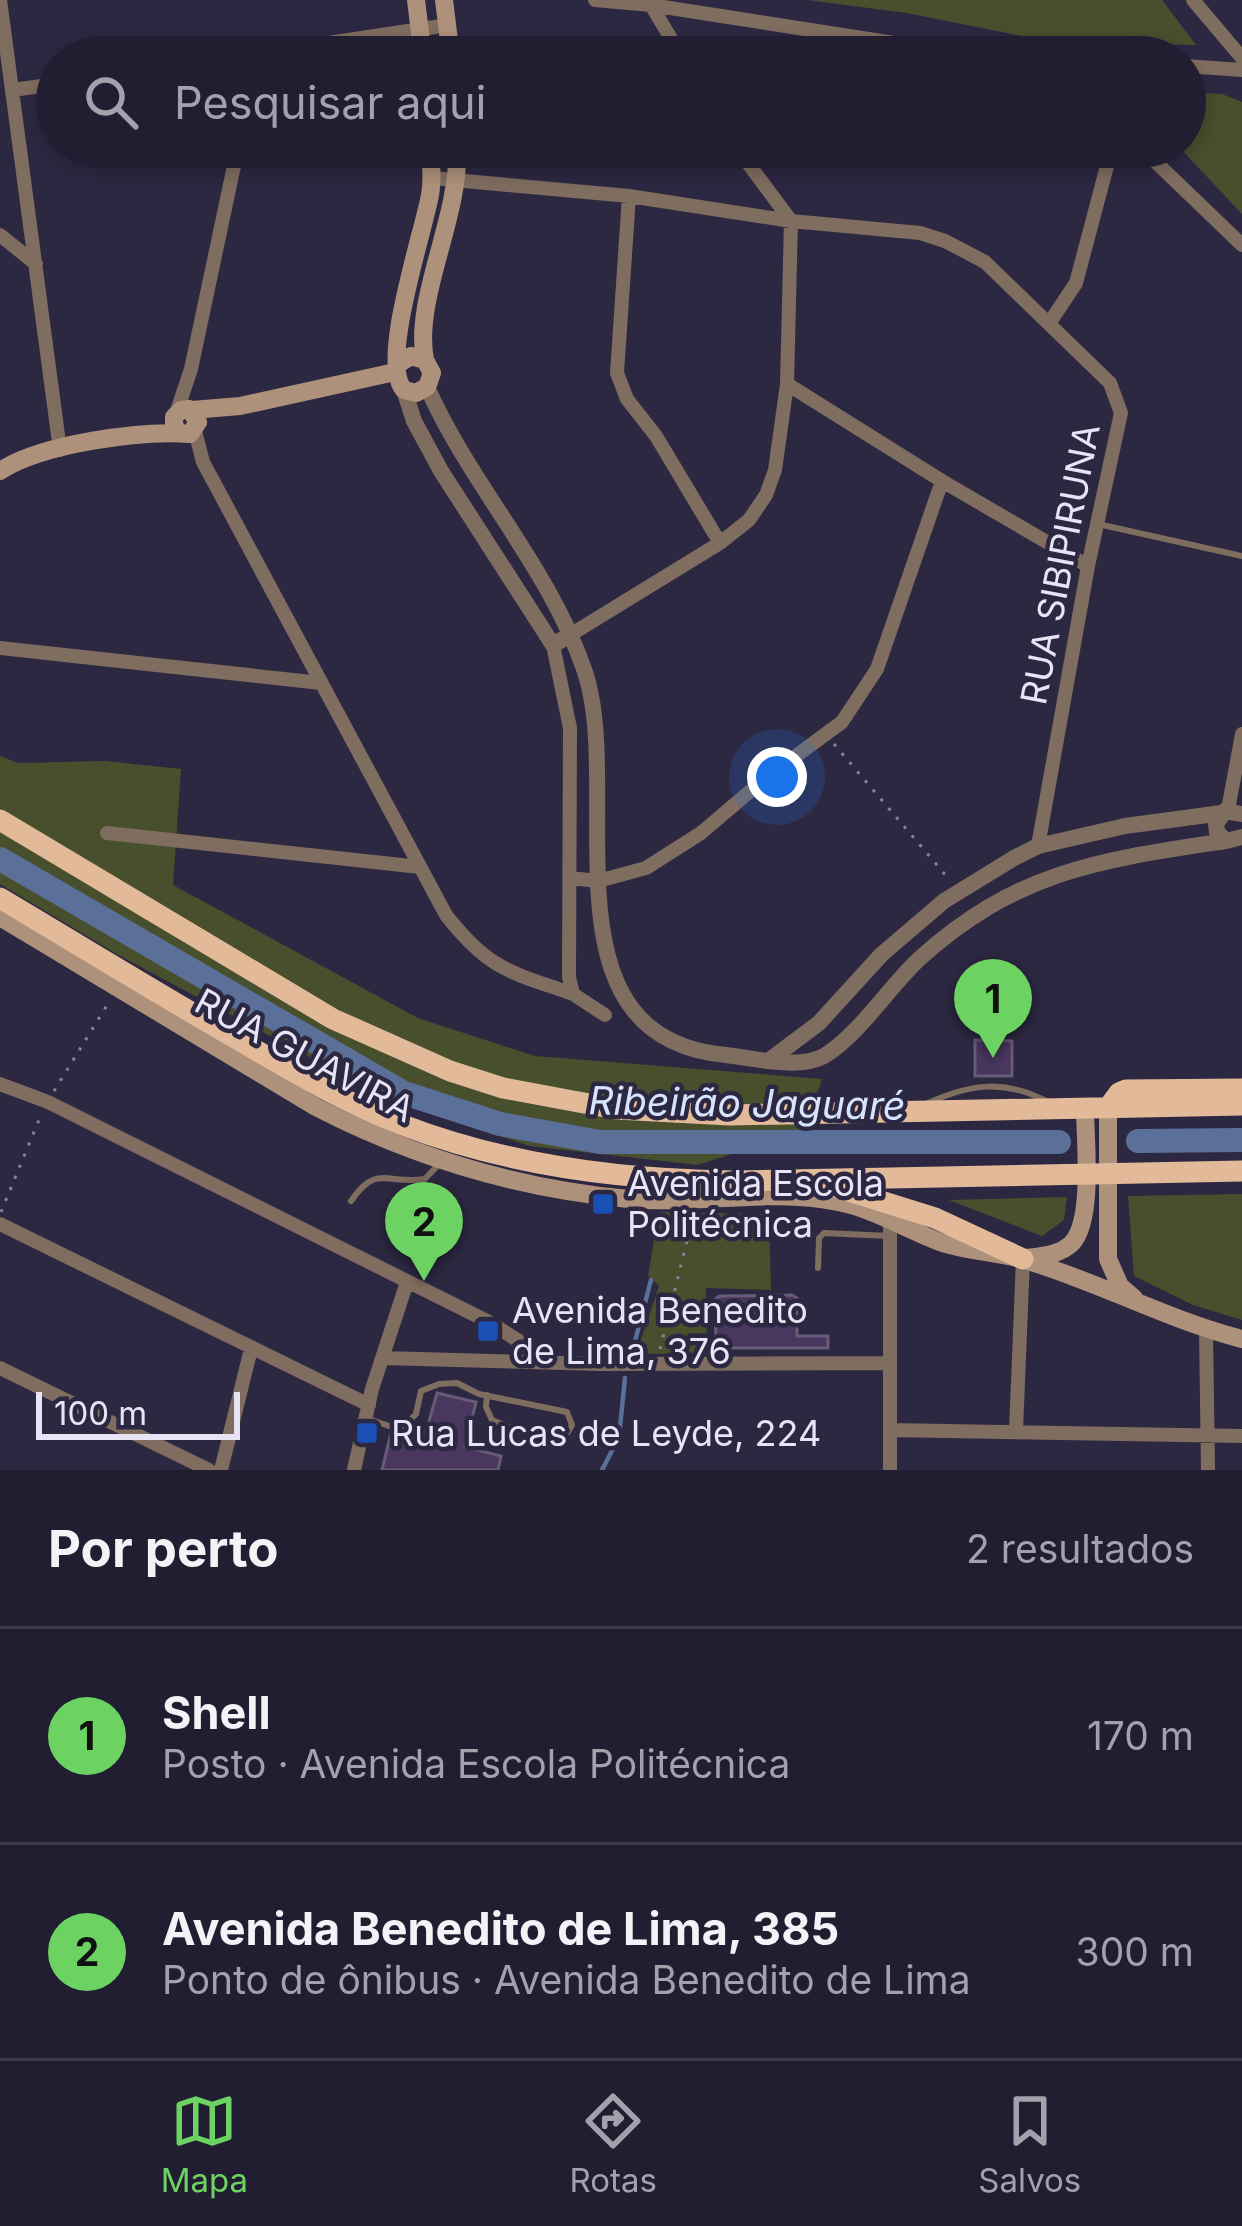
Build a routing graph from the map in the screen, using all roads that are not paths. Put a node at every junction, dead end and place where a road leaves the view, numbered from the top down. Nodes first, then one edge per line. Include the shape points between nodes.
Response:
1 (0, 0) edge
2 (416, 0) edge
3 (444, 0) edge
4 (595, 0) edge
5 (1193, 0) edge
6 (651, 5) junction
7 (448, 25) junction
8 (419, 27) junction
9 (367, 36) edge
10 (420, 36) edge
11 (449, 36) edge
12 (669, 36) edge
13 (850, 36) edge
14 (1242, 58) edge
15 (1206, 67) edge
16 (1242, 70) edge
17 (36, 87) edge
18 (12, 90) junction
19 (234, 168) edge
20 (431, 168) edge
21 (458, 168) edge
22 (752, 168) edge
23 (1106, 168) edge
24 (1162, 168) edge
25 (432, 178) junction
26 (459, 180) junction
27 (629, 196) junction
28 (791, 221) junction
29 (0, 235) edge
30 (1242, 244) edge
31 (36, 264) junction
32 (1050, 322) junction
33 (425, 360) junction
34 (399, 375) junction
35 (787, 384) junction
36 (427, 386) junction
37 (186, 420) junction
38 (0, 445) edge
39 (60, 450) junction
40 (18, 458) junction
41 (0, 471) edge
42 (942, 481) junction
43 (1098, 524) junction
44 (720, 543) junction
45 (1242, 556) edge
46 (1088, 566) junction
47 (509, 574) junction
48 (539, 575) junction
49 (570, 635) junction
50 (553, 645) junction
51 (0, 648) edge
52 (321, 683) junction
53 (1242, 734) edge
54 (1231, 812) edge
55 (0, 820) edge
56 (107, 833) dead end
57 (1234, 839) edge
58 (1038, 846) junction
59 (420, 867) junction
60 (570, 878) junction
61 (598, 881) junction
62 (0, 898) edge
63 (0, 917) edge
64 (573, 994) junction
65 (604, 1016) dead end
66 (771, 1059) junction
67 (0, 1084) edge
68 (1242, 1089) edge
69 (1242, 1106) edge
70 (1096, 1108) junction
71 (442, 1160) junction
72 (1242, 1171) edge
73 (1096, 1174) junction
74 (807, 1180) junction
75 (351, 1201) dead end
76 (0, 1224) edge
77 (890, 1228) junction
78 (1023, 1259) junction
79 (818, 1268) dead end
80 (406, 1282) junction
81 (1142, 1305) junction
82 (1206, 1330) junction
83 (1242, 1339) edge
84 (251, 1349) junction
85 (382, 1358) junction
86 (550, 1360) junction
87 (890, 1363) junction
88 (0, 1368) edge
89 (487, 1395) junction
90 (367, 1412) junction
91 (890, 1430) junction
92 (1016, 1431) junction
93 (526, 1434) dead end
94 (1208, 1436) junction
95 (1242, 1436) edge
96 (562, 1442) dead end
97 (209, 1470) edge
98 (221, 1470) edge
99 (354, 1470) edge
100 (890, 1470) edge
101 (1208, 1470) edge

1 - 18 street
2 - 8 main road
3 - 7 main road
4 - 6 street
5 - 14 street
6 - 12 street
6 - 13 street
7 - 8 street
7 - 11 main road
8 - 9 street
8 - 10 main road
15 - 16 street
17 - 18 street
18 - 31 street
19 - 37 street
20 - 25 main road
21 - 26 main road
22 - 28 street
23 - 32 street via 1076,283
24 - 30 street
25 - 26 street, RUA SIBIPIRUNA
25 - 34 main road via 398,326
26 - 27 street, RUA SIBIPIRUNA
26 - 33 main road via 430,298
27 - 28 street, RUA SIBIPIRUNA
27 - 44 street via 617,373
28 - 32 street, RUA SIBIPIRUNA via 946,241 985,262
28 - 35 street
29 - 31 street
31 - 39 street
32 - 43 street, RUA SIBIPIRUNA via 1119,402
33 - 34 main road via 411,356
33 - 36 main road
34 - 36 main road via 416,392
34 - 37 main road
34 - 47 street via 441,471
35 - 42 street
35 - 44 street via 766,495
36 - 48 street
37 - 39 main road
37 - 52 street
38 - 40 main road
39 - 40 main road
40 - 41 main road
42 - 46 street
42 - 61 street via 877,669 842,722 701,833 646,868
43 - 45 lane
43 - 46 street, RUA SIBIPIRUNA
44 - 49 street
46 - 58 street, RUA SIBIPIRUNA
47 - 48 street
47 - 50 street
48 - 49 street
49 - 50 street
49 - 61 street via 595,710
50 - 60 street via 570,728
51 - 52 street
52 - 59 street
53 - 54 street
54 - 57 street via 1216,828
54 - 58 street
55 - 70 highway via 333,1019 503,1088 675,1113
56 - 59 street
57 - 66 street via 1082,866 1031,884 936,944 828,1054
58 - 66 street via 959,891
59 - 64 street via 472,949 513,976
60 - 61 street
60 - 64 street
61 - 66 street via 607,961 624,999 654,1032 714,1054
62 - 74 highway via 298,1074 399,1124 586,1172
63 - 71 main road, RUA GUAVIRA via 316,1107
64 - 65 street
67 - 80 street
68 - 70 highway via 1126,1090
69 - 70 highway
70 - 73 main road
71 - 75 lane via 424,1180 365,1181
71 - 77 main road, RUA GUAVIRA via 630,1199 841,1202
72 - 73 highway
73 - 74 highway
73 - 78 main road via 1070,1244
73 - 81 main road via 1108,1259 1120,1286
74 - 78 highway via 935,1218
76 - 84 street
77 - 78 main road, RUA GUAVIRA
77 - 79 lane via 824,1233
77 - 87 street
78 - 81 main road, RUA GUAVIRA
78 - 92 street
80 - 85 street
80 - 86 street
81 - 82 main road, RUA GUAVIRA
82 - 83 main road, RUA GUAVIRA
82 - 94 street
84 - 90 street
84 - 98 street
85 - 86 street
85 - 90 street
86 - 87 street
87 - 91 street
88 - 97 street
89 - 90 lane via 458,1383 427,1386 404,1426
89 - 93 lane via 492,1420
89 - 96 lane via 567,1412 572,1425
90 - 99 street
91 - 92 street
91 - 100 street
92 - 94 street
94 - 95 street
94 - 101 street

